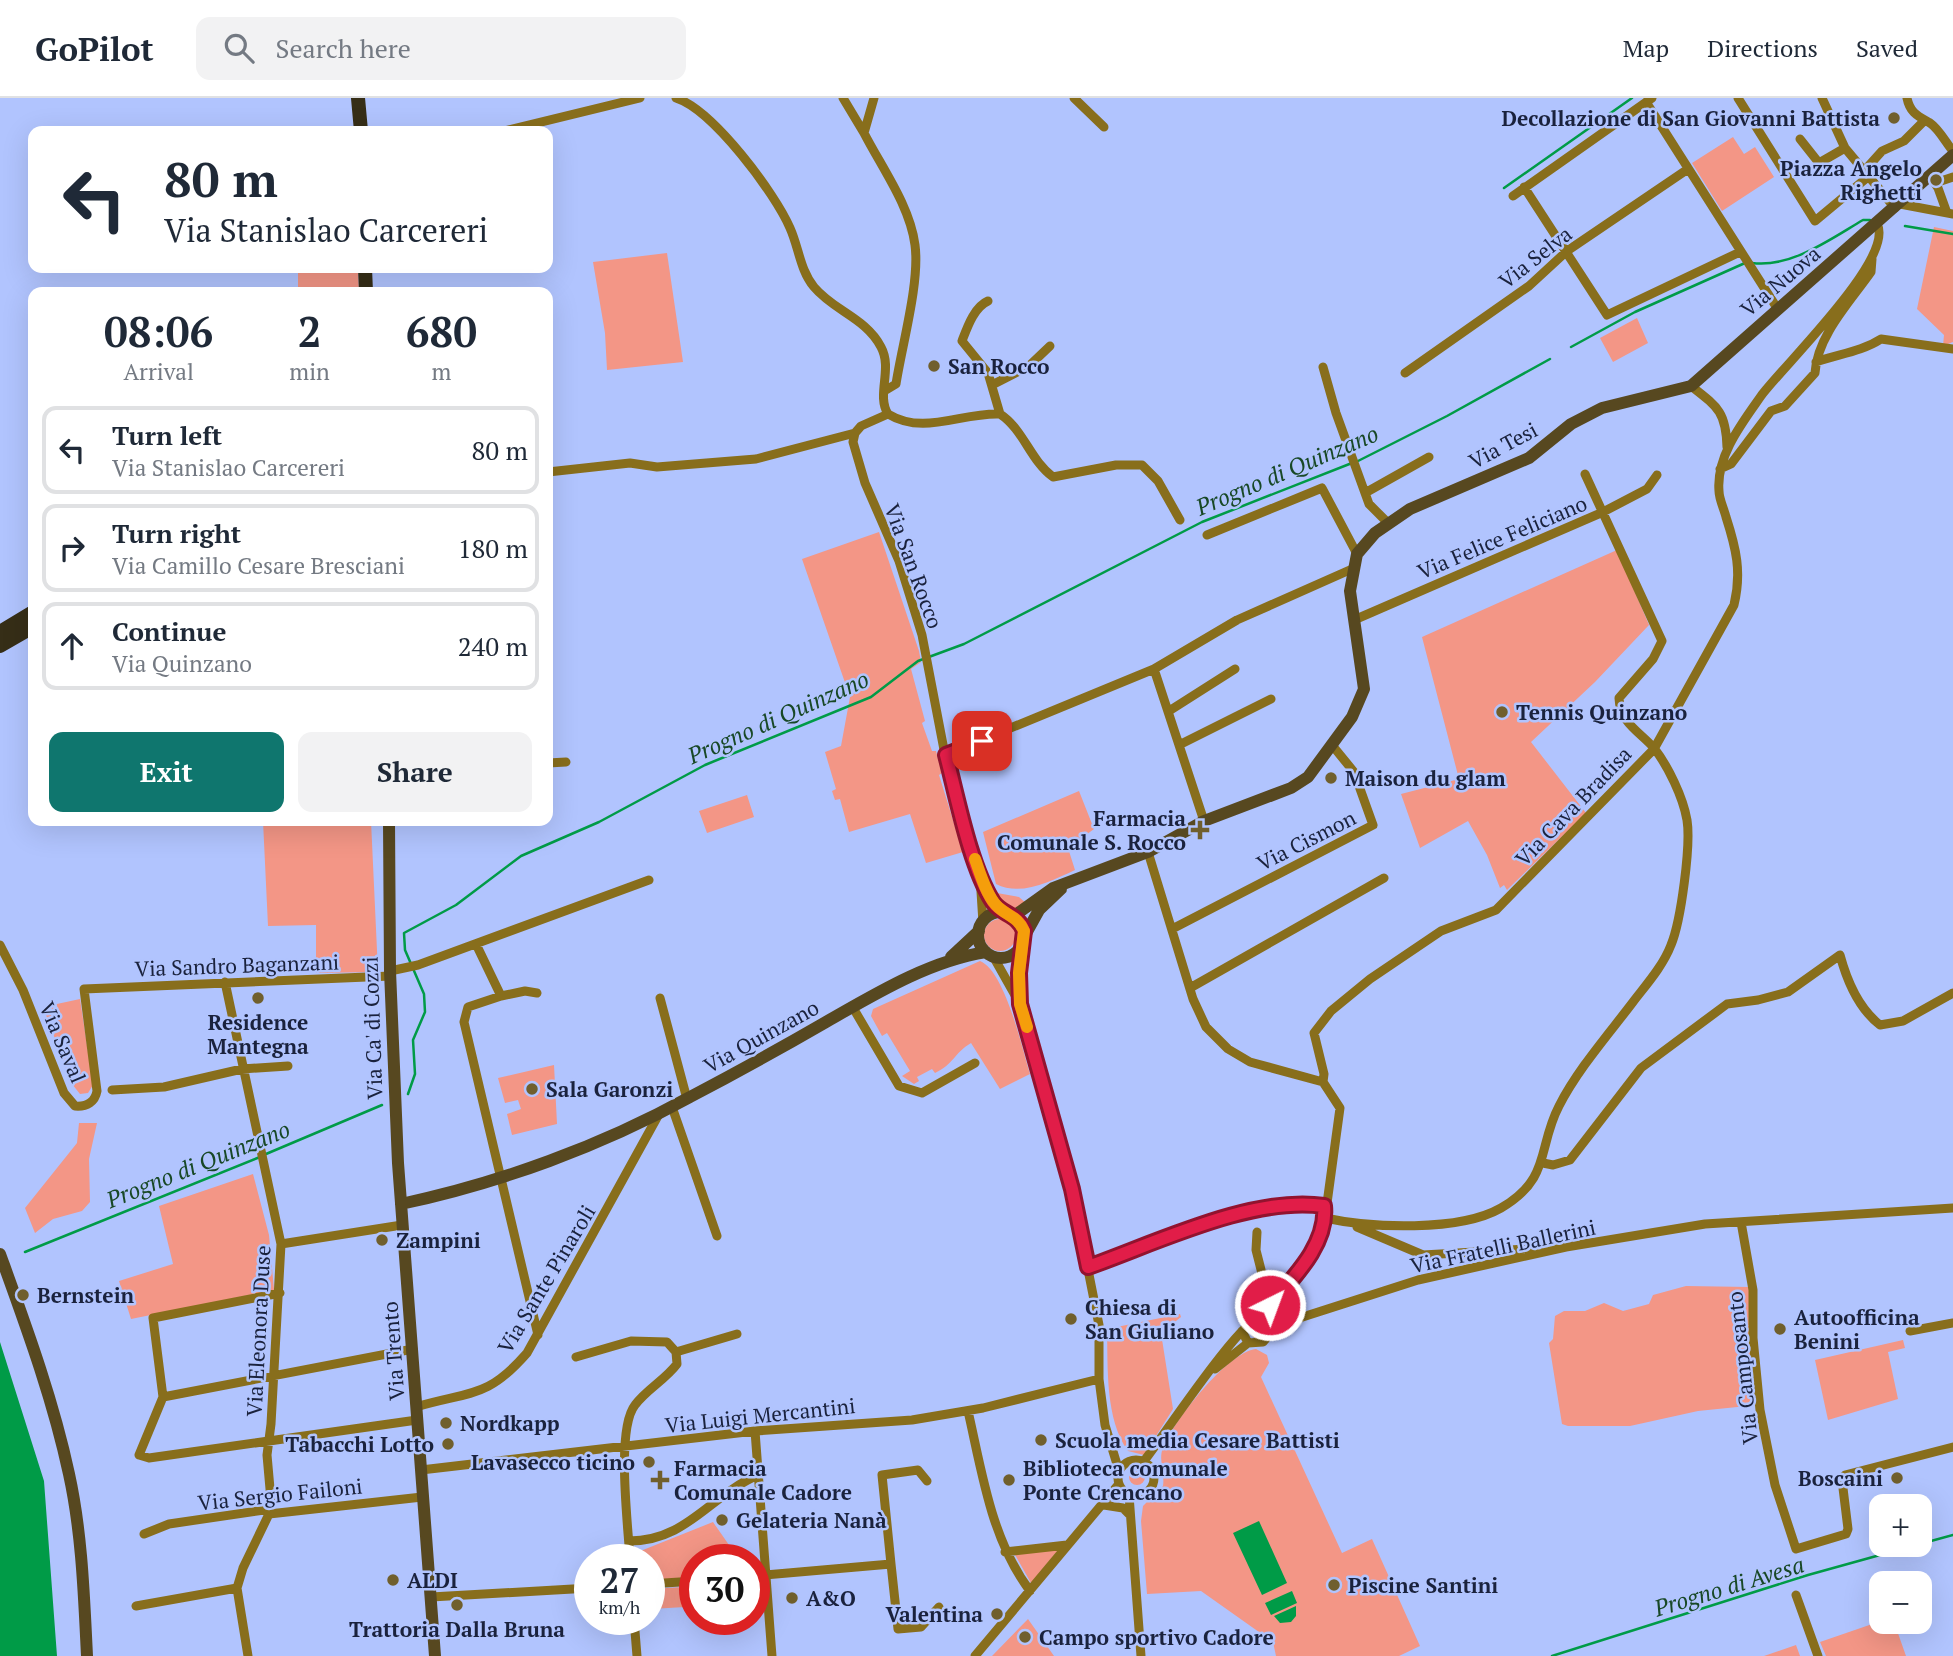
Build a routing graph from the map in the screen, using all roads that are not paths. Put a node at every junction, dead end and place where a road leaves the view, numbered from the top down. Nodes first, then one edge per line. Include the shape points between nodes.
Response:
1 (358, 98) edge
2 (640, 98) edge
3 (676, 98) edge
4 (843, 98) edge
5 (874, 98) edge
6 (1074, 98) edge
7 (1738, 98) edge
8 (1822, 98) edge
9 (1908, 98) edge
10 (1649, 100) edge
11 (1924, 121) junction
12 (360, 126) edge
13 (525, 126) edge
14 (1104, 127) dead end
15 (864, 133) junction
16 (1800, 139) dead end
17 (1845, 148) junction
18 (1953, 153) edge
19 (1688, 169) junction
20 (1866, 174) junction
21 (1953, 177) edge
22 (1932, 179) junction
23 (1524, 187) junction
24 (1513, 196) dead end
25 (1897, 206) junction
26 (1950, 213) edge
27 (1877, 224) junction
28 (1567, 251) junction
29 (1742, 255) junction
30 (1872, 258) junction
31 (988, 301) dead end
32 (1777, 308) junction
33 (1050, 346) dead end
34 (1953, 349) edge
35 (1816, 362) junction
36 (1323, 367) dead end
37 (1405, 373) dead end
38 (992, 385) junction
39 (1691, 386) junction
40 (886, 390) junction
41 (888, 414) junction
42 (1000, 414) junction
43 (855, 433) junction
44 (1727, 449) junction
45 (1429, 457) dead end
46 (1720, 469) junction
47 (553, 471) edge
48 (1585, 474) dead end
49 (1657, 475) dead end
50 (1365, 493) junction
51 (1603, 512) junction
52 (1180, 520) dead end
53 (1389, 524) junction
54 (1207, 535) dead end
55 (1357, 554) junction
56 (1352, 569) junction
57 (28, 615) edge
58 (1354, 621) junction
59 (28, 630) edge
60 (0, 632) edge
61 (0, 646) edge
62 (1154, 669) junction
63 (1236, 669) dead end
64 (1271, 699) dead end
65 (1169, 711) junction
66 (1181, 744) junction
67 (1332, 745) junction
68 (1654, 749) junction
69 (946, 755) junction
70 (553, 762) edge
71 (566, 762) dead end
72 (1204, 821) junction
73 (384, 826) edge
74 (389, 826) edge
75 (387, 851) junction
76 (1148, 852) junction
77 (980, 876) junction
78 (1384, 878) dead end
79 (649, 880) dead end
80 (1072, 880) junction
81 (1009, 914) junction
82 (981, 927) junction
83 (1174, 928) junction
84 (1022, 943) junction
85 (476, 944) junction
86 (0, 945) edge
87 (989, 954) junction
88 (943, 964) junction
89 (394, 972) junction
90 (225, 982) junction
91 (1190, 988) junction
92 (84, 989) joint
93 (537, 993) dead end
94 (1953, 993) edge
95 (502, 996) junction
96 (660, 998) dead end
97 (1020, 1004) junction
98 (852, 1006) junction
99 (975, 1063) dead end
100 (288, 1066) dead end
101 (242, 1069) junction
102 (1323, 1082) junction
103 (112, 1090) dead end
104 (687, 1099) junction
105 (672, 1107) junction
106 (659, 1114) junction
107 (1543, 1163) junction
108 (500, 1176) junction
109 (401, 1203) junction
110 (1324, 1206) junction
111 (1953, 1208) edge
112 (1325, 1218) junction
113 (1741, 1222) junction
114 (1345, 1223) junction
115 (402, 1224) junction
116 (1257, 1232) dead end
117 (717, 1236) dead end
118 (281, 1244) junction
119 (1566, 1247) junction
120 (0, 1254) edge
121 (1088, 1267) junction
122 (281, 1293) junction
123 (1270, 1305) junction
124 (1263, 1315) junction
125 (1276, 1323) junction
126 (1953, 1323) edge
127 (1242, 1331) junction
128 (1910, 1331) dead end
129 (737, 1334) dead end
130 (538, 1335) junction
131 (1248, 1343) junction
132 (413, 1349) junction
133 (676, 1352) junction
134 (576, 1357) dead end
135 (275, 1374) junction
136 (1206, 1378) junction
137 (1099, 1379) junction
138 (163, 1397) junction
139 (968, 1411) junction
140 (417, 1414) junction
141 (755, 1431) junction
142 (270, 1441) junction
143 (626, 1447) junction
144 (1953, 1447) edge
145 (1112, 1449) junction
146 (1128, 1461) junction
147 (1147, 1464) junction
148 (421, 1469) junction
149 (1119, 1471) junction
150 (758, 1475) junction
151 (927, 1481) dead end
152 (1127, 1492) junction
153 (422, 1497) junction
154 (1104, 1505) junction
155 (269, 1514) junction
156 (1130, 1515) junction
157 (1132, 1526) junction
158 (144, 1534) dead end
159 (629, 1541) junction
160 (629, 1544) edge
161 (763, 1544) edge
162 (1067, 1545) junction
163 (1005, 1552) junction
164 (891, 1564) junction
165 (770, 1575) edge
166 (237, 1588) junction
167 (574, 1589) edge
168 (1030, 1591) junction
169 (1796, 1595) dead end
170 (431, 1597) junction
171 (135, 1606) dead end
172 (939, 1606) dead end
173 (770, 1633) edge
174 (635, 1635) edge
175 (87, 1656) edge
176 (248, 1656) edge
177 (435, 1656) edge
178 (637, 1656) edge
179 (772, 1656) edge
180 (975, 1656) edge
181 (1140, 1656) edge
182 (1818, 1656) edge

1 - 12 main road
2 - 13 street
3 - 40 street via 700,109 771,192 814,286 874,336 886,358
4 - 15 street
5 - 15 street
6 - 14 street
7 - 20 street via 1815,220
8 - 17 street
9 - 11 street via 1909,107
10 - 19 street
10 - 23 street
11 - 18 street
11 - 20 street via 1904,141 1882,151
15 - 40 street via 908,217 915,246 896,383
16 - 17 street via 1819,163
17 - 20 street
18 - 22 street
19 - 28 street, Via Selva
19 - 29 street
20 - 25 street
21 - 22 street
22 - 25 street
22 - 26 street
23 - 24 street
23 - 28 street
25 - 26 street
25 - 27 street, Via Nuova
27 - 30 street via 1880,236
27 - 32 street, Via Nuova
28 - 29 street via 1607,315
28 - 37 street, Via Selva via 1529,286
29 - 32 street
30 - 35 street via 1871,272 1826,337
30 - 44 street via 1839,308 1763,394
31 - 38 street via 968,325 962,341
32 - 39 street, Via Nuova
33 - 38 street via 1029,366
34 - 35 street via 1881,339 1864,350 1841,352
35 - 46 street via 1815,373 1785,406 1771,411 1731,464
36 - 50 street
38 - 42 street
39 - 44 street via 1721,413
39 - 53 street, Via Tesi via 1602,408 1571,424 1529,458 1410,509
40 - 41 street via 883,401
41 - 42 street via 908,423 929,424
41 - 43 street
42 - 52 street via 1053,477 1142,465
43 - 47 street via 756,459 656,467 630,463
43 - 69 street, Via San Rocco via 856,456 899,561 925,648
44 - 46 street
45 - 50 street
46 - 68 street, Via Cava Bradisa via 1718,492 1739,566 1734,605
48 - 51 street
49 - 51 street, Via Felice Feliciano via 1647,489
50 - 53 street via 1369,504
51 - 58 street, Via Felice Feliciano
51 - 68 street via 1661,641 1653,659 1619,698 1623,719
53 - 55 street, Via Tesi
54 - 55 street via 1322,488
55 - 56 street, Via Tesi
56 - 58 street, Via Tesi
56 - 62 street via 1237,620
57 - 60 main road
58 - 67 street, Via Tesi via 1364,689
59 - 61 main road
62 - 65 street
62 - 69 street
63 - 65 street
64 - 66 street
65 - 66 street
66 - 72 street via 1179,751
67 - 72 street, Via Tesi via 1300,783
67 - 83 street, Via Cismon via 1354,772 1373,825
68 - 102 street, Via Cava Bradisa via 1496,910 1441,931 1331,1011 1314,1033
68 - 107 street via 1675,785 1687,819 1682,890 1671,946 1558,1107
69 - 77 street, Via San Rocco
70 - 71 street
72 - 76 street, Via Quinzano
73 - 75 street, Via Ca' di Cozzi
74 - 75 street, Via Ca' di Cozzi
75 - 89 street, Via Ca' di Cozzi
76 - 80 street, Via Quinzano
76 - 83 street
77 - 81 street, Via San Rocco via 993,901
77 - 82 street, Via San Rocco
78 - 91 street
79 - 85 street, Via Sandro Baganzani
80 - 81 street, Via Quinzano
80 - 84 street via 1039,911
81 - 82 street, Via Quinzano via 989,916
81 - 84 street via 1022,926
82 - 87 street via 979,939
82 - 88 street, Via Quinzano
83 - 91 street
84 - 87 street, Via Quinzano via 1009,957
84 - 97 street
85 - 89 street, Via Sandro Baganzani
85 - 95 street
86 - 92 street, Via Saval via 64,1093 75,1106 83,1107 97,1091
87 - 88 street, Via Quinzano
87 - 97 street
88 - 98 street, Via Quinzano
89 - 90 street, Via Sandro Baganzani
89 - 109 street, Via Ca' di Cozzi
90 - 92 street, Via Sandro Baganzani
90 - 101 street, Via Eleonora Duse
91 - 102 street via 1206,1027 1228,1049 1250,1062
93 - 95 street
94 - 107 street via 1903,1021 1880,1025 1861,1005 1840,955 1788,992 1727,1004 1641,1068 1570,1160
95 - 108 street via 468,1007 464,1022
96 - 104 street, Via Quinzano
97 - 121 street via 1072,1189
98 - 99 street, Via Quinzano via 899,1086 922,1093
98 - 104 street, Via Quinzano
100 - 101 street
101 - 103 street, Via Saval via 164,1087
101 - 118 street, Via Eleonora Duse
102 - 110 street via 1340,1108
104 - 105 street, Via Quinzano
105 - 106 street, Via Quinzano
105 - 117 street
106 - 108 street, Via Quinzano via 572,1152
106 - 130 street, Via Sante Pinaroli
107 - 114 street via 1527,1188 1501,1208 1470,1221
108 - 109 street, Via Quinzano
108 - 130 street
109 - 115 street, Via Trento
110 - 112 street
110 - 121 street via 1288,1203 1242,1212
111 - 113 street, Via Fratelli Ballerini
112 - 114 street
112 - 123 street via 1303,1265
113 - 119 street, Via Fratelli Ballerini
113 - 144 street, Via Camposanto via 1754,1290 1760,1410 1775,1485 1796,1549 1846,1534 1845,1475
114 - 119 street via 1423,1255
115 - 118 street
115 - 132 street, Via Trento
116 - 123 street via 1256,1250
118 - 122 street, Via Eleonora Duse
119 - 125 street, Via Fratelli Ballerini via 1418,1280
120 - 175 street via 36,1356 69,1473
121 - 137 street via 1099,1325
122 - 135 street, Via Eleonora Duse
122 - 138 street via 153,1318
123 - 124 street
124 - 125 street
124 - 127 street via 1251,1319
125 - 131 street via 1263,1342
126 - 128 street
127 - 131 street
127 - 136 street
129 - 133 street
130 - 140 street, Via Sante Pinaroli via 509,1373 488,1389
131 - 136 street
132 - 135 street
132 - 140 street, Via Trento
133 - 134 street via 667,1342 649,1339
133 - 143 street via 677,1364 630,1413
135 - 138 street
135 - 142 street, Via Eleonora Duse
136 - 147 street
137 - 139 street, Via Luigi Mercantini
137 - 145 street
138 - 142 street, Via Sante Pinaroli via 139,1455 149,1458
139 - 141 street, Via Luigi Mercantini
139 - 163 street
140 - 142 street, Via Sante Pinaroli
140 - 148 street, Via Trento
141 - 143 street, Via Luigi Mercantini
141 - 150 street
142 - 155 street, Via Eleonora Duse
143 - 148 street, Via Luigi Mercantini
143 - 159 street
145 - 146 street
145 - 149 street
146 - 147 street
146 - 149 street
147 - 152 street via 1154,1473 1154,1485 1146,1494
148 - 153 street, Via Trento
149 - 152 street
150 - 159 street via 724,1494 684,1528 650,1541
150 - 161 street
151 - 164 street via 918,1470 882,1475
152 - 154 street
152 - 156 street
152 - 157 street
153 - 155 street, Via Sergio Failoni
153 - 170 street, Via Trento
154 - 156 street via 1123,1508
154 - 162 street
155 - 158 street, Via Sergio Failoni via 264,1510 169,1524
155 - 166 street
156 - 157 street
157 - 181 street
159 - 160 street
162 - 163 street
162 - 168 street
163 - 168 street
164 - 165 street
164 - 172 street via 898,1629 920,1627
166 - 171 street
166 - 176 street
167 - 170 street
168 - 180 street
169 - 182 street
170 - 177 street, Via Trento
173 - 179 street
174 - 178 street

